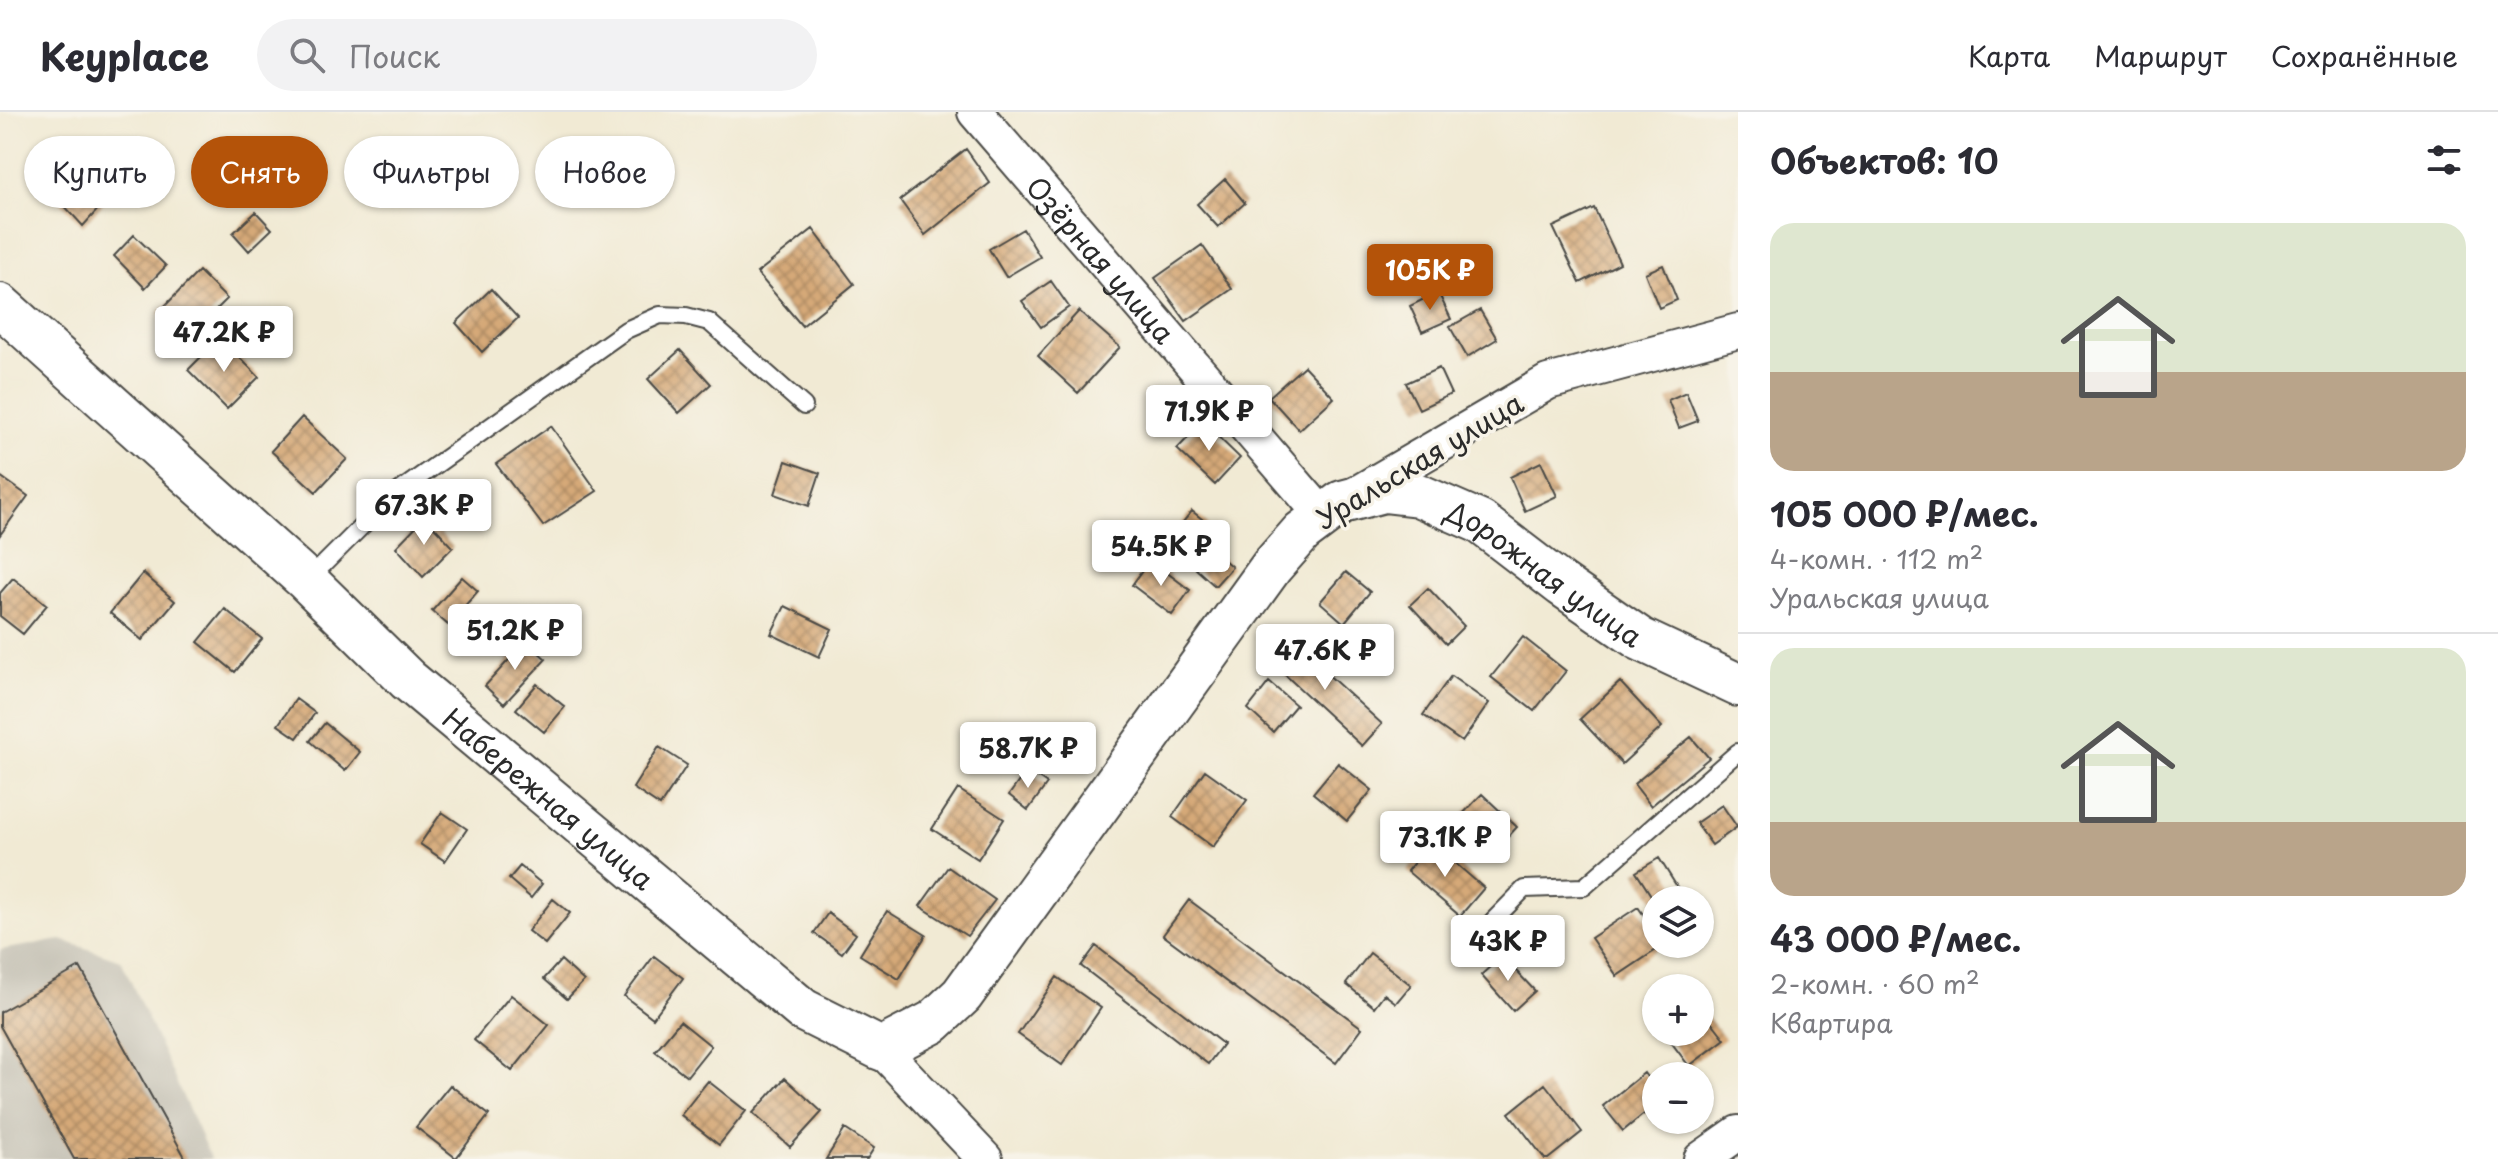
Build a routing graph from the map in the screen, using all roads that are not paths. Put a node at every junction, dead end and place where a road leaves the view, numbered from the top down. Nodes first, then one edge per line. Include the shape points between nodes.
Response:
1 (975, 112) edge
2 (0, 305) edge
3 (1738, 331) edge
4 (804, 406) dead end
5 (1333, 509) junction
6 (307, 581) junction
7 (1738, 685) edge
8 (1738, 752) edge
9 (1478, 936) dead end
10 (895, 1042) junction
11 (1738, 1133) edge
12 (985, 1159) edge
13 (1701, 1159) edge

1 - 5 street, Озёрная улица
2 - 6 street, Набережная улица
3 - 5 street, Уральская улица via 1548,382
4 - 6 lane via 709,322 660,315 626,330 391,497
5 - 7 street, Дорожная улица via 1384,491 1418,495 1480,522 1640,639
5 - 10 street, Уральская улица via 1302,532 1272,566 962,995 933,1022
6 - 10 street, Набережная улица via 408,680 803,1010
8 - 9 lane via 1584,887 1524,889
10 - 12 street
11 - 13 street

